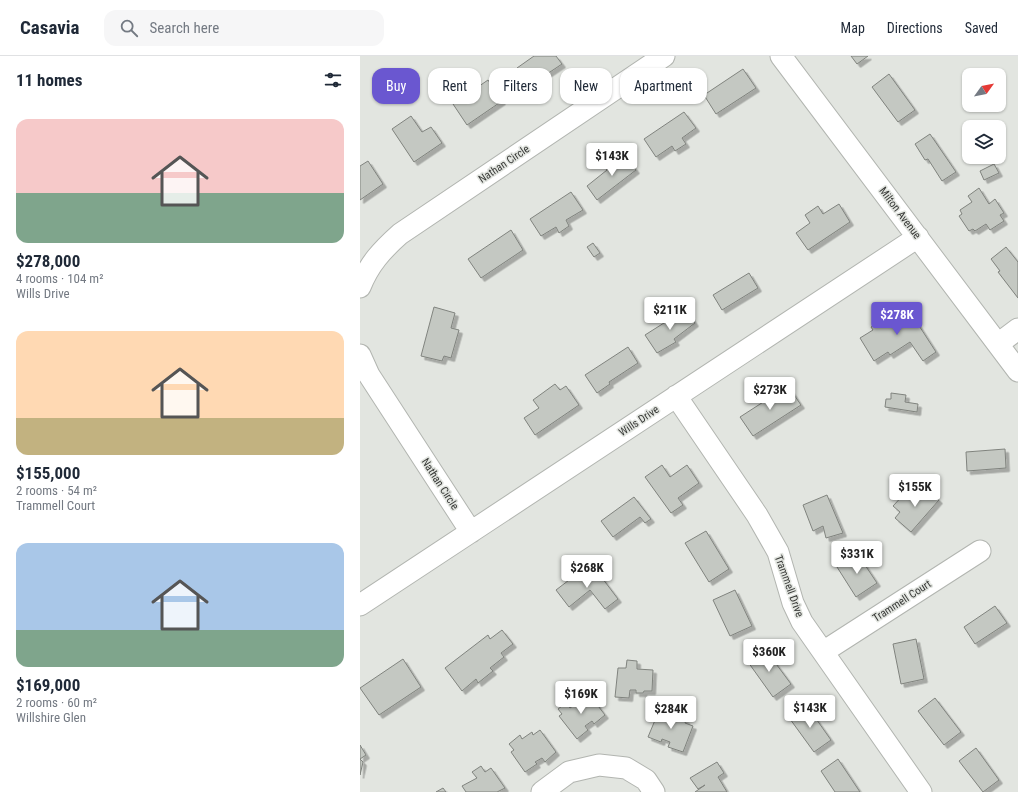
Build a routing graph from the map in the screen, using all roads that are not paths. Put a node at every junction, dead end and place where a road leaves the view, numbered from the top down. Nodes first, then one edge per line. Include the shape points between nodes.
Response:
1 (664, 56) edge
2 (781, 56) edge
3 (918, 237) junction
4 (360, 287) edge
5 (1018, 329) edge
6 (998, 344) junction
7 (360, 354) edge
8 (1018, 371) edge
9 (676, 396) junction
10 (471, 532) junction
11 (980, 550) dead end
12 (360, 605) edge
13 (823, 652) junction
14 (542, 792) edge
15 (654, 792) edge
16 (921, 792) edge

1 - 4 street, Nathan Circle via 400,234 381,250 366,271
2 - 3 street, Milton Avenue
3 - 6 street, Milton Avenue
3 - 9 street, Wills Drive
5 - 6 street
6 - 8 street, Milton Avenue
7 - 10 street, Nathan Circle via 370,375
9 - 10 street, Wills Drive
9 - 13 street, Trammell Drive via 757,515 778,552 793,603 802,622
10 - 12 street, Wills Drive
11 - 13 street, Trammell Court
13 - 16 street, Trammell Drive
14 - 15 street via 569,772 599,766 626,768 646,780

